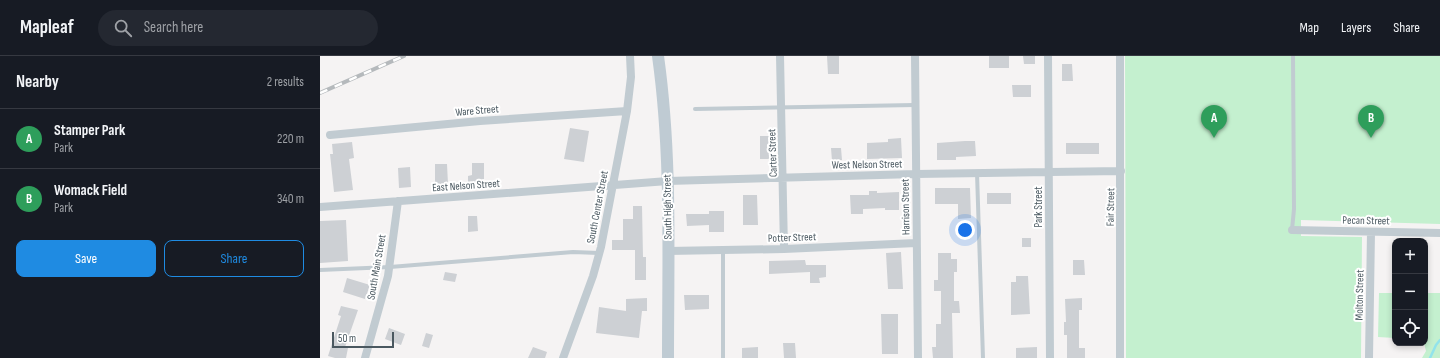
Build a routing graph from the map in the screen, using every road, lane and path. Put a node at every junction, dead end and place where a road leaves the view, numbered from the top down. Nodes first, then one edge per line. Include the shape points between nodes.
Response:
1 (630, 56) edge
2 (658, 56) edge
3 (780, 56) edge
4 (915, 56) edge
5 (1048, 56) edge
6 (1120, 56) edge
7 (1293, 56) edge
8 (915, 105) junction
9 (781, 107) junction
10 (695, 109) dead end
11 (627, 111) junction
12 (330, 135) dead end
13 (1050, 172) junction
14 (1121, 172) junction
15 (977, 173) junction
16 (916, 174) junction
17 (784, 178) junction
18 (668, 181) junction
19 (613, 185) junction
20 (398, 201) junction
21 (320, 207) edge
22 (1292, 230) joint
23 (1371, 232) junction
24 (1440, 233) edge
25 (916, 243) junction
26 (784, 249) junction
27 (723, 250) junction
28 (668, 251) junction
29 (599, 253) junction
30 (390, 267) junction
31 (320, 270) edge
32 (365, 358) edge
33 (563, 358) edge
34 (668, 358) edge
35 (723, 358) edge
36 (918, 358) edge
37 (983, 358) edge
38 (1050, 358) edge
39 (1120, 358) edge
40 (1369, 358) edge

1 - 11 street, South Center Street via 631,77
2 - 18 main road, South High Street
3 - 9 street, Carter Street
4 - 8 street, Harrison Street
5 - 13 street, Park Street
6 - 14 street, Fair Street
7 - 22 lane
8 - 9 lane
8 - 16 street, Harrison Street
9 - 10 lane
9 - 17 street, Carter Street
11 - 12 street, Ware Street
11 - 19 street, South Center Street
13 - 14 street, West Nelson Street
13 - 15 street, West Nelson Street
13 - 38 street, Park Street
14 - 39 street, Fair Street
15 - 16 street, West Nelson Street
15 - 37 lane
16 - 17 street, West Nelson Street
16 - 25 street, Harrison Street
17 - 18 street, West Nelson Street
17 - 26 street, Carter Street
18 - 19 street, West Nelson Street
18 - 28 main road, South High Street
19 - 20 street, East Nelson Street
19 - 29 street, South Center Street
20 - 21 street, East Nelson Street
20 - 30 street, South Main Street
22 - 23 street, Pecan Street
23 - 24 street, Pecan Street
23 - 40 street, Molton Street
25 - 26 street, Potter Street
25 - 36 street, Harrison Street
26 - 27 street, Potter Street
27 - 28 street, Potter Street
27 - 35 lane
28 - 34 main road, South High Street
29 - 30 lane via 573,252
29 - 33 street, South Center Street
30 - 31 lane
30 - 32 street, South Main Street

